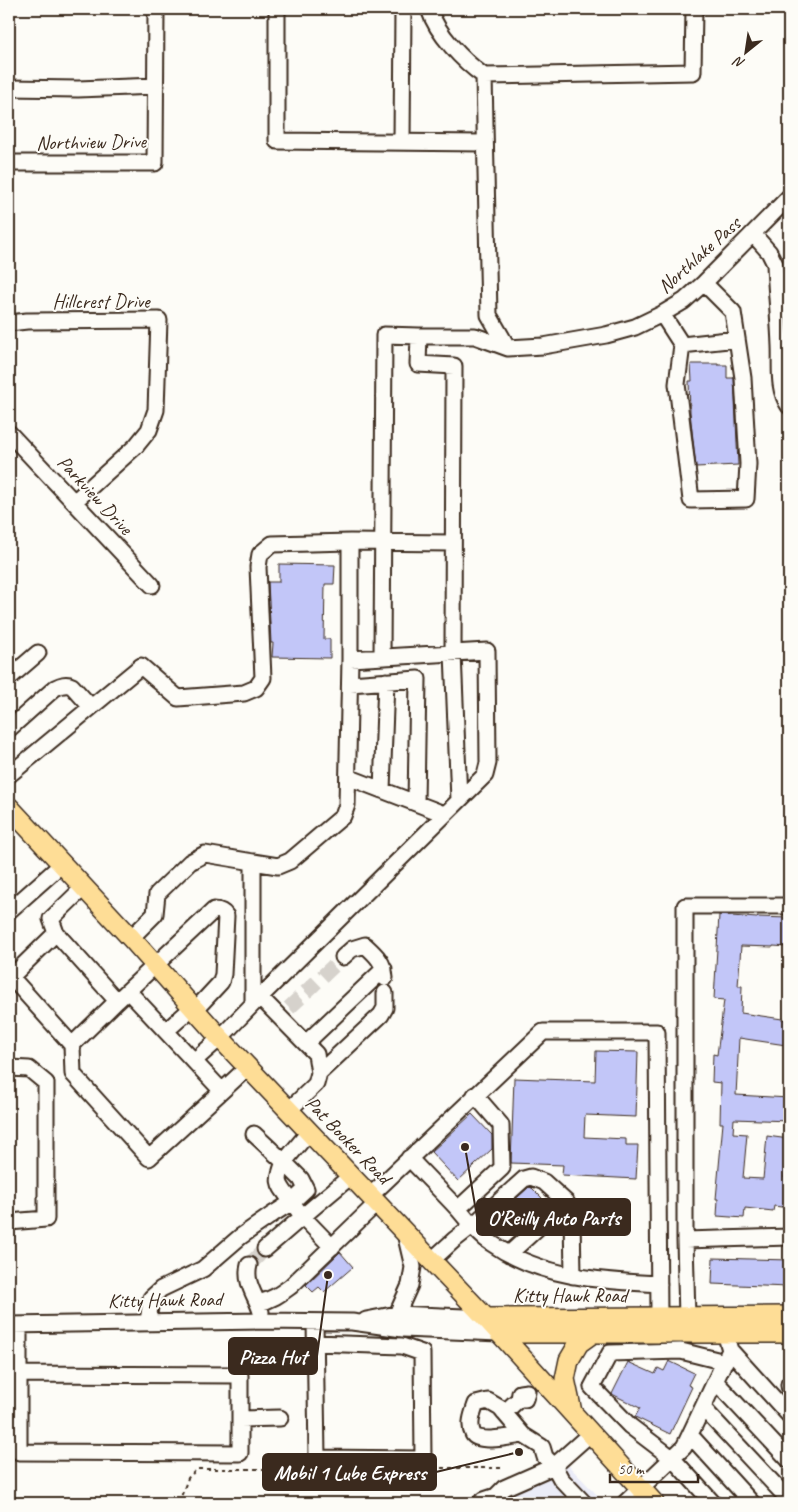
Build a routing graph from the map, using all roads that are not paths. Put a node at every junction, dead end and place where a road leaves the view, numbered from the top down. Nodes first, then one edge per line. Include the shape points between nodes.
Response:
1 (156, 9) edge
2 (277, 9) edge
3 (402, 9) edge
4 (429, 9) edge
5 (694, 9) edge
6 (484, 76) junction
7 (156, 84) junction
8 (9, 88) edge
9 (402, 142) junction
10 (484, 143) junction
11 (9, 163) edge
12 (789, 197) edge
13 (753, 234) junction
14 (704, 282) junction
15 (662, 314) junction
16 (9, 323) edge
17 (419, 336) junction
18 (738, 339) junction
19 (682, 345) junction
20 (508, 348) junction
21 (789, 406) edge
22 (9, 433) edge
23 (74, 502) junction
24 (350, 542) junction
25 (383, 543) junction
26 (453, 543) junction
27 (152, 586) dead end
28 (38, 653) dead end
29 (453, 653) junction
30 (382, 657) junction
31 (350, 659) junction
32 (9, 678) edge
33 (386, 682) junction
34 (350, 684) junction
35 (91, 707) junction
36 (9, 729) edge
37 (9, 775) edge
38 (348, 777) junction
39 (382, 790) junction
40 (459, 800) junction
41 (416, 803) junction
42 (9, 807) edge
43 (444, 814) junction
44 (253, 862) junction
45 (62, 864) junction
46 (84, 887) junction
47 (12, 903) edge
48 (789, 906) edge
49 (56, 933) junction
50 (130, 938) junction
51 (343, 957) tunnel mouth
52 (155, 965) junction
53 (384, 969) junction
54 (128, 990) junction
55 (256, 1001) junction
56 (117, 1002) junction
57 (194, 1008) junction
58 (166, 1031) junction
59 (220, 1038) junction
60 (306, 1043) junction
61 (72, 1044) junction
62 (194, 1062) junction
63 (248, 1067) junction
64 (9, 1068) edge
65 (320, 1073) junction
66 (222, 1091) junction
67 (475, 1096) junction
68 (289, 1110) junction
69 (309, 1132) junction
70 (254, 1134) dead end
71 (409, 1158) junction
72 (284, 1162) junction
73 (351, 1176) junction
74 (373, 1200) junction
75 (292, 1202) junction
76 (566, 1202) junction
77 (458, 1209) junction
78 (302, 1216) junction
79 (9, 1222) edge
80 (472, 1226) junction
81 (405, 1233) junction
82 (789, 1237) edge
83 (685, 1240) junction
84 (332, 1247) junction
85 (265, 1249) tunnel mouth
86 (508, 1254) junction
87 (431, 1261) junction
88 (250, 1265) dead end
89 (573, 1276) junction
90 (659, 1284) junction
91 (258, 1303) junction
92 (397, 1314) junction
93 (789, 1316) edge
94 (659, 1317) junction
95 (686, 1317) junction
96 (486, 1318) junction
97 (263, 1321) junction
98 (315, 1322) junction
99 (352, 1322) junction
100 (148, 1323) junction
101 (14, 1325) edge
102 (499, 1333) junction
103 (593, 1333) junction
104 (789, 1333) edge
105 (726, 1340) junction
106 (315, 1342) junction
107 (19, 1374) junction
108 (542, 1380) junction
109 (716, 1382) junction
110 (703, 1408) junction
111 (504, 1413) junction
112 (572, 1414) junction
113 (789, 1415) edge
114 (280, 1418) dead end
115 (240, 1419) junction
116 (14, 1424) edge
117 (590, 1434) junction
118 (523, 1435) junction
119 (690, 1436) junction
120 (672, 1458) junction
121 (789, 1460) edge
122 (554, 1466) junction
123 (640, 1488) junction
124 (496, 1500) edge
125 (789, 1500) edge
126 (480, 1503) edge
127 (584, 1503) edge
128 (625, 1503) edge
129 (654, 1503) edge
130 (713, 1503) edge
131 (752, 1503) edge

1 - 7 street
2 - 9 street via 277,141
3 - 9 street
4 - 6 street via 448,42 468,65
5 - 6 street via 693,72
6 - 10 street
7 - 8 street
7 - 11 street, Northview Drive via 155,163
9 - 10 street
10 - 20 street via 489,314
12 - 13 street, Northlake Pass
13 - 14 street, Northlake Pass
13 - 21 street via 775,264 779,366 782,390
14 - 15 street, Northlake Pass via 684,301
14 - 18 street via 733,312
15 - 19 street
15 - 20 street, Northlake Pass via 635,327 606,335 543,346
16 - 23 street, Hillcrest Drive via 159,320 156,410 149,430 136,446
17 - 20 street via 475,336
17 - 25 street via 384,335
17 - 26 street via 418,364 454,366
18 - 19 street
18 - 19 street via 748,464 746,499 691,500 677,384
22 - 23 street, Parkview Drive
23 - 27 street, Parkview Drive
24 - 25 street
24 - 31 street
24 - 35 street via 272,544 260,554 263,678 256,688 244,693 178,698 141,666
25 - 26 street
25 - 30 street
26 - 29 street
28 - 32 street
29 - 30 street
29 - 40 street
29 - 40 street via 487,651 488,763 485,775
30 - 31 street
31 - 34 street
33 - 34 street
33 - 39 street
33 - 41 street via 418,679
34 - 38 street
35 - 36 street via 72,686 63,684 54,688
35 - 37 street
38 - 39 street
38 - 44 street via 344,816 290,861 278,866
39 - 41 street
40 - 43 street
41 - 43 street
42 - 45 main road, Pat Booker Road
43 - 55 street
44 - 50 street via 205,854 190,862 156,894 155,914
44 - 55 street
45 - 46 main road, Pat Booker Road
45 - 47 street
46 - 49 street via 51,918
46 - 50 main road, Pat Booker Road
48 - 83 street via 685,906
49 - 56 street
49 - 61 street via 11,977
50 - 52 main road, Pat Booker Road
51 - 53 street via 352,949 365,945 378,957
52 - 54 street
52 - 57 main road, Pat Booker Road
52 - 57 street via 214,910 224,912 221,982
53 - 60 street
53 - 65 street via 385,1008 381,1015
54 - 56 street
54 - 58 street
55 - 59 street
55 - 60 street via 284,1012
56 - 61 street
57 - 58 street
57 - 59 main road, Pat Booker Road
58 - 62 street
59 - 62 street
59 - 63 main road, Pat Booker Road
60 - 65 street via 316,1054
61 - 66 street via 74,1074 150,1158
62 - 66 street
63 - 66 street
63 - 68 main road, Pat Booker Road
64 - 79 street via 29,1069 46,1083 46,1219
65 - 68 street via 316,1084
67 - 71 street
67 - 77 street via 501,1125 502,1168
67 - 90 street via 542,1032 658,1032
68 - 69 main road, Pat Booker Road
69 - 72 street
69 - 73 main road, Pat Booker Road
70 - 72 street
71 - 74 street
71 - 77 street
72 - 75 street via 278,1176 279,1184
72 - 75 street via 306,1189
73 - 74 main road, Pat Booker Road
73 - 78 street
74 - 81 main road, Pat Booker Road
74 - 84 street
75 - 78 street
75 - 100 street via 240,1237 203,1269 161,1288 151,1298
76 - 80 street via 544,1182 532,1177 524,1179
76 - 86 street
76 - 89 street via 572,1216
77 - 80 street
78 - 84 street
78 - 85 street
80 - 86 street
80 - 87 street
81 - 87 main road, Pat Booker Road
81 - 92 street via 412,1267 410,1285
82 - 83 street
83 - 95 street
84 - 91 street via 279,1296
86 - 89 street via 549,1271
87 - 96 main road, Pat Booker Road
88 - 91 street via 252,1296
89 - 90 street
90 - 94 street
91 - 97 street
92 - 96 street, Kitty Hawk Road
92 - 99 street, Kitty Hawk Road
93 - 105 main road, Kitty Hawk Road
94 - 95 main road, Kitty Hawk Road
94 - 96 main road, Kitty Hawk Road
95 - 105 main road, Kitty Hawk Road
96 - 102 main road, Pat Booker Road
97 - 98 street, Kitty Hawk Road
97 - 100 street, Kitty Hawk Road
98 - 99 street, Kitty Hawk Road
98 - 106 street
99 - 102 street, Kitty Hawk Road via 403,1329
100 - 101 street, Kitty Hawk Road
101 - 107 street
102 - 103 main road, Kitty Hawk Road
102 - 108 main road, Pat Booker Road
103 - 105 main road, Kitty Hawk Road
103 - 112 main road via 579,1343 569,1360 565,1379
104 - 105 main road, Kitty Hawk Road
105 - 109 street
105 - 113 street
105 - 120 street via 681,1351 610,1353 592,1387 630,1426
106 - 106 street via 316,1458 423,1459 422,1354 402,1346
107 - 115 street via 240,1375
107 - 116 street
108 - 111 street
108 - 112 main road, Pat Booker Road
109 - 110 street
109 - 121 street
110 - 119 street
110 - 125 street
111 - 118 street
111 - 118 street via 488,1401 476,1404 471,1420 473,1435 492,1439
112 - 117 main road, Pat Booker Road
114 - 115 street
115 - 116 street via 240,1453 19,1452
117 - 122 street
117 - 123 main road, Pat Booker Road
118 - 122 street via 542,1447 545,1458
119 - 120 street
119 - 131 street
120 - 123 street
120 - 130 street
122 - 124 street via 504,1488
122 - 127 street via 561,1479
123 - 128 street
123 - 129 main road, Pat Booker Road
124 - 126 street

